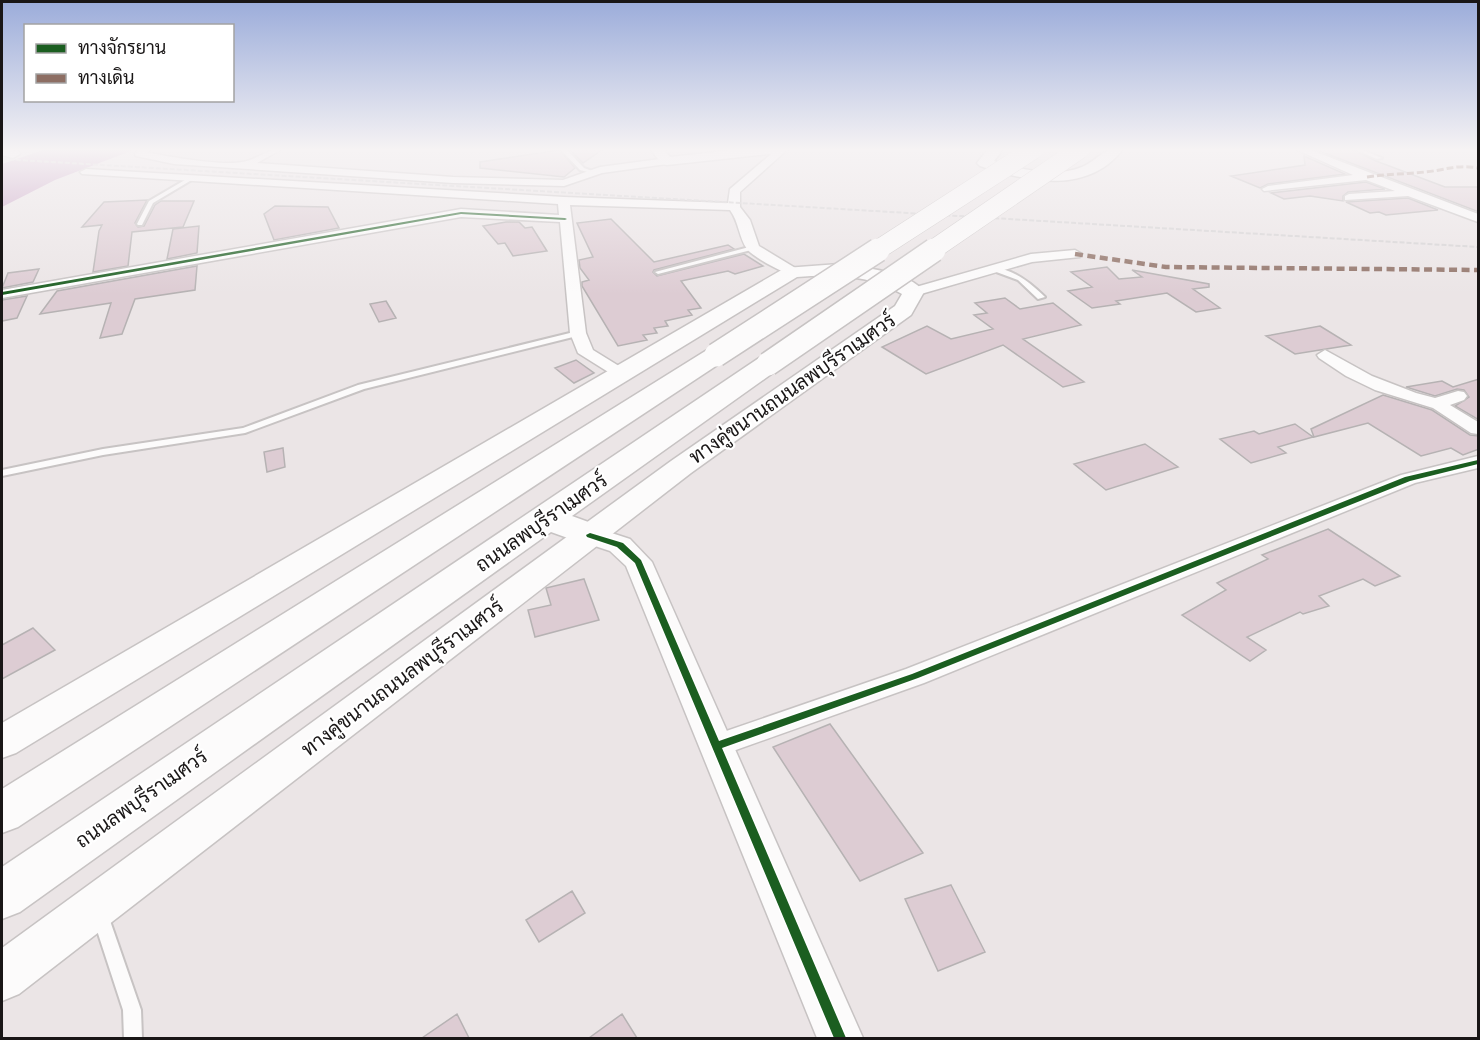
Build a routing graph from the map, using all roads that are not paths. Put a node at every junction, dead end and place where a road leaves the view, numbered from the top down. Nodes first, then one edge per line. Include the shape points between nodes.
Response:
1 (159, 198) edge
2 (508, 198) edge
3 (734, 198) edge
4 (959, 198) edge
5 (1010, 198) edge
6 (1349, 198) dead end
7 (1356, 198) edge
8 (1420, 198) edge
9 (564, 201) junction
10 (735, 207) junction
11 (1479, 218) edge
12 (565, 219) junction
13 (140, 224) dead end
14 (753, 248) junction
15 (1075, 254) dead end
16 (993, 269) junction
17 (658, 272) dead end
18 (792, 272) junction
19 (914, 292) junction
20 (2, 294) edge
21 (1041, 297) dead end
22 (578, 333) junction
23 (1325, 355) dead end
24 (621, 375) junction
25 (1458, 396) dead end
26 (1441, 405) junction
27 (1479, 429) edge
28 (1479, 462) edge
29 (2, 473) edge
30 (547, 518) junction
31 (590, 535) junction
32 (2, 742) edge
33 (716, 746) junction
34 (2, 813) edge
35 (2, 895) edge
36 (96, 906) junction
37 (2, 977) edge
38 (835, 1036) edge
39 (133, 1038) edge

1 - 13 lane via 151,202
2 - 9 street
3 - 10 street
4 - 34 main road, bridge
5 - 30 main road, ถนนลพบุรีราเมศวร์, bridge
6 - 7 street
8 - 11 street
9 - 10 street
9 - 12 street
10 - 14 street via 744,220
12 - 20 street via 461,213
12 - 22 street
14 - 17 lane
14 - 18 street
15 - 16 street via 1031,258
16 - 19 street
16 - 21 lane via 1020,279
18 - 19 main road, ทางคู่ขนานถนนลพบุรีราเมศวร์ via 859,273 900,282
18 - 24 main road, ทางคู่ขนานถนนลพบุรีราเมศวร์
19 - 31 main road, ทางคู่ขนานถนนลพบุรีราเมศวร์ via 903,309
22 - 24 street via 586,353
22 - 29 lane via 361,387 245,430 103,452
23 - 26 street via 1360,378
24 - 32 main road, ทางคู่ขนานถนนลพบุรีราเมศวร์
25 - 26 street via 1440,402
26 - 27 street
28 - 33 street via 1408,479 915,676
30 - 31 main road
30 - 35 main road, ถนนลพบุรีราเมศวร์
31 - 33 street via 620,545 638,562
31 - 36 main road, ทางคู่ขนานถนนลพบุรีราเมศวร์
33 - 38 street
36 - 37 main road, ทางคู่ขนานถนนลพบุรีราเมศวร์
36 - 39 lane via 132,1010

